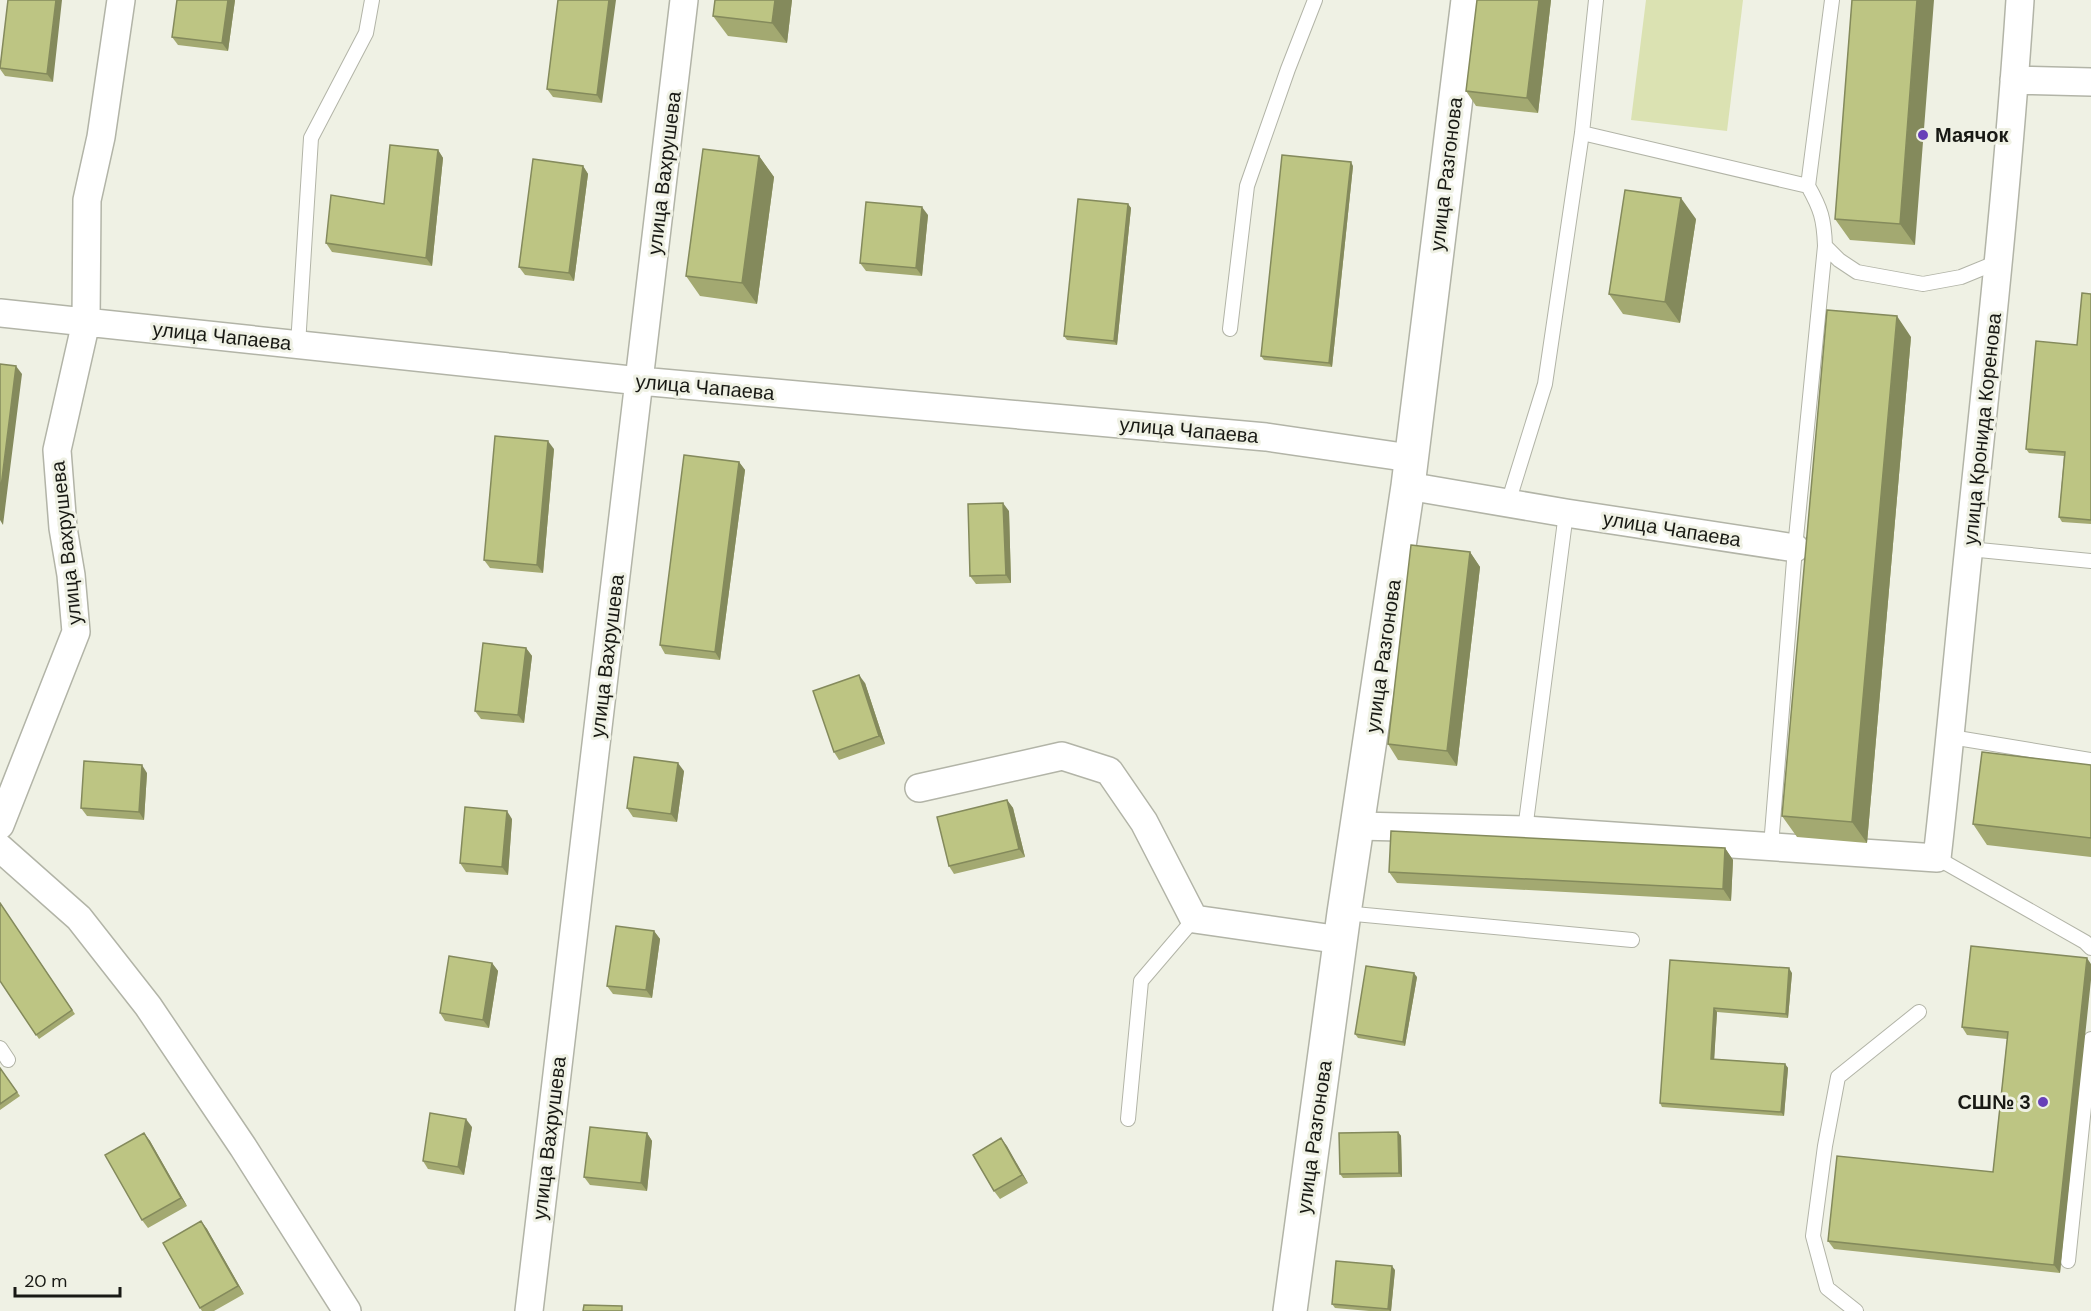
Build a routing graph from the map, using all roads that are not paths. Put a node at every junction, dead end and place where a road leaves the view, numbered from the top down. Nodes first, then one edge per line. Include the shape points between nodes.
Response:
1 (121, 0) edge
2 (372, 0) edge
3 (684, 0) edge
4 (1315, 0) edge
5 (1468, 0) edge
6 (1596, 0) edge
7 (1832, 0) edge
8 (2020, 0) edge
9 (2014, 80) junction
10 (2091, 82) edge
11 (1582, 133) junction
12 (1808, 186) junction
13 (1825, 246) junction
14 (2000, 261) junction
15 (0, 313) edge
16 (86, 322) junction
17 (1230, 329) dead end
18 (298, 345) junction
19 (640, 381) junction
20 (1409, 472) junction
21 (1508, 503) junction
22 (1566, 513) junction
23 (1795, 548) junction
24 (1969, 549) junction
25 (2091, 561) edge
26 (1952, 737) junction
27 (2091, 760) edge
28 (919, 788) dead end
29 (0, 825) edge
30 (1358, 826) junction
31 (1525, 830) junction
32 (1771, 846) junction
33 (0, 848) edge
34 (1937, 858) junction
35 (1194, 919) junction
36 (1342, 926) junction
37 (1632, 940) dead end
38 (2091, 948) edge
39 (1919, 1012) dead end
40 (2091, 1039) edge
41 (1128, 1119) dead end
42 (2068, 1261) dead end
43 (347, 1311) edge
44 (529, 1311) edge
45 (1290, 1311) edge
46 (1856, 1311) edge

1 - 16 street, улица Вахрушева via 101,137 87,200
2 - 18 lane via 366,33 311,138
3 - 19 street, улица Вахрушева
4 - 17 lane via 1247,186
5 - 20 street, улица Разгонова
6 - 11 lane
7 - 12 lane
8 - 9 street, улица Кронида Коренова
9 - 10 street
9 - 14 street, улица Кронида Коренова
11 - 12 lane
11 - 21 lane via 1545,384
12 - 13 lane via 1821,210
13 - 14 lane via 1857,272 1923,284 1961,277
13 - 23 lane
14 - 24 street, улица Кронида Коренова
15 - 16 street, улица Чапаева
16 - 18 street, улица Чапаева
16 - 29 street, улица Вахрушева via 57,450 76,632
18 - 19 street, улица Чапаева
19 - 20 street, улица Чапаева via 1266,437
19 - 44 street, улица Вахрушева
20 - 21 street, улица Чапаева
20 - 30 street, улица Разгонова
21 - 22 street, улица Чапаева
22 - 23 street, улица Чапаева
22 - 31 lane
23 - 32 lane
24 - 25 lane
24 - 26 street, улица Кронида Коренова
26 - 27 lane
26 - 34 street, улица Кронида Коренова
28 - 35 street via 1062,756 1108,771 1144,822
30 - 31 street
30 - 36 street, улица Разгонова
31 - 32 street
32 - 34 street
33 - 43 street via 79,918 148,1006
34 - 38 lane
35 - 36 street
35 - 41 lane via 1140,981
36 - 37 lane
36 - 45 street, улица Разгонова
39 - 46 lane via 1838,1077 1813,1236 1827,1288
40 - 42 lane

